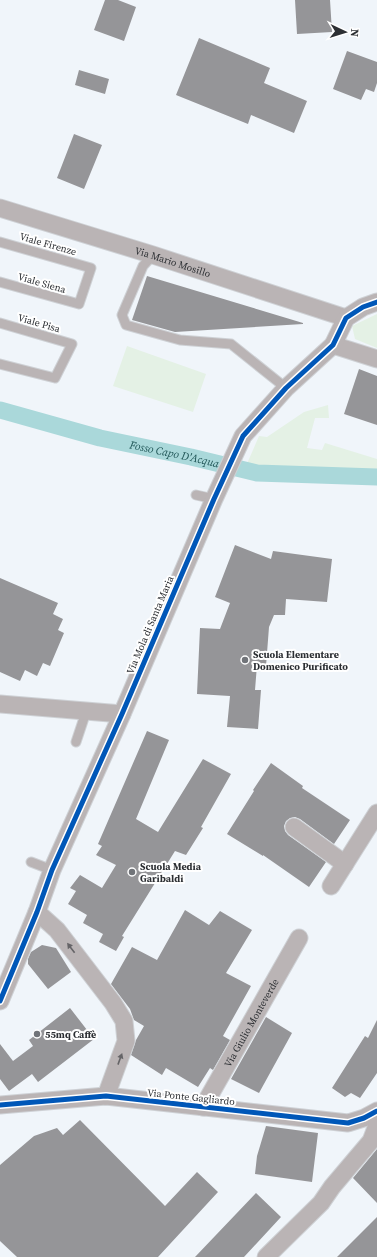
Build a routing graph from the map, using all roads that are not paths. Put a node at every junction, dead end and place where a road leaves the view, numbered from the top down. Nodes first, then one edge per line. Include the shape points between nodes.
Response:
1 (0, 208) edge
2 (0, 242) edge
3 (153, 255) junction
4 (0, 282) edge
5 (377, 302) edge
6 (79, 304) joint
7 (346, 318) junction
8 (0, 323) edge
9 (333, 345) junction
10 (377, 359) edge
11 (0, 364) edge
12 (286, 388) junction
13 (196, 495) dead end
14 (214, 499) junction
15 (0, 704) edge
16 (87, 708) junction
17 (122, 714) junction
18 (76, 742) dead end
19 (377, 813) edge
20 (294, 827) dead end
21 (31, 862) dead end
22 (345, 864) junction
23 (52, 870) junction
24 (331, 886) dead end
25 (37, 912) junction
26 (299, 938) dead end
27 (0, 1001) edge
28 (106, 1096) junction
29 (0, 1105) edge
30 (203, 1107) junction
31 (374, 1119) edge
32 (266, 1257) edge

1 - 3 street, Via Mario Mosillo
2 - 6 lane, Viale Firenze via 90,268
3 - 7 street, Via Mario Mosillo
3 - 12 lane via 143,266 122,315 126,325 180,340 230,344
4 - 6 lane, Viale Siena
5 - 7 street
7 - 9 street, Via Mola di Santa Maria
8 - 11 lane, Viale Pisa via 72,344 55,378
9 - 10 street
9 - 12 street, Via Mola di Santa Maria
12 - 14 street, Via Mola di Santa Maria via 243,436
13 - 14 lane
14 - 17 street, Via Mola di Santa Maria
15 - 16 street
16 - 17 street
16 - 18 lane
17 - 23 street, Via Mola di Santa Maria
19 - 22 street
20 - 22 street
21 - 23 lane
22 - 24 street
23 - 25 street, Via Mola di Santa Maria
25 - 27 street, Via Mola di Santa Maria
28 -> 25 street via 126,1041 124,1021 57,930
26 - 30 street, Via Giulio Monteverde
28 - 29 street, Via Ponte Gagliardo
28 - 30 street, Via Ponte Gagliardo
30 - 31 street, Via Ponte Gagliardo via 348,1123
31 - 32 street via 371,1141 321,1203

